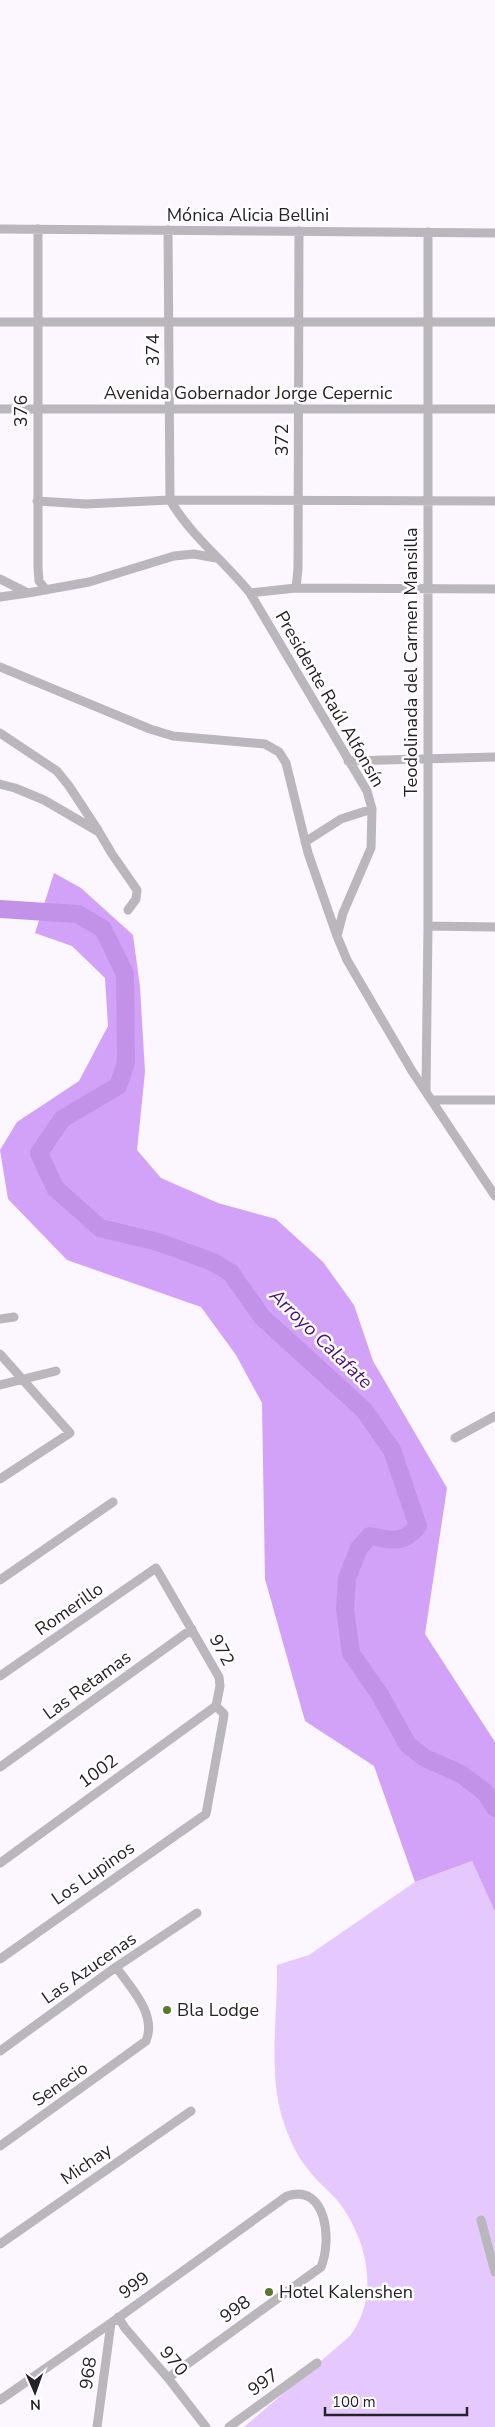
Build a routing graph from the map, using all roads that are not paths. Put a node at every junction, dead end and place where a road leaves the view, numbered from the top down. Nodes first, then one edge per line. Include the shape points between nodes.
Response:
1 (0, 229) edge
2 (38, 229) junction
3 (168, 230) junction
4 (299, 231) junction
5 (428, 232) junction
6 (495, 233) edge
7 (0, 322) edge
8 (38, 322) junction
9 (169, 322) junction
10 (299, 322) junction
11 (428, 322) junction
12 (495, 322) edge
13 (0, 409) edge
14 (38, 409) junction
15 (170, 409) junction
16 (298, 409) junction
17 (428, 409) junction
18 (495, 409) edge
19 (170, 500) junction
20 (37, 501) junction
21 (428, 501) junction
22 (495, 501) edge
23 (298, 502) junction
24 (216, 558) junction
25 (0, 579) edge
26 (296, 588) junction
27 (427, 588) junction
28 (495, 589) edge
29 (46, 590) junction
30 (250, 592) junction
31 (28, 593) junction
32 (0, 597) edge
33 (0, 667) edge
34 (0, 733) edge
35 (428, 757) junction
36 (495, 757) edge
37 (348, 761) junction
38 (0, 784) edge
39 (372, 809) junction
40 (99, 832) junction
41 (305, 842) junction
42 (128, 910) dead end
43 (428, 926) junction
44 (495, 926) edge
45 (337, 936) junction
46 (426, 1091) junction
47 (432, 1100) junction
48 (495, 1100) edge
49 (495, 1196) edge
50 (14, 1317) dead end
51 (0, 1319) edge
52 (0, 1354) edge
53 (56, 1371) dead end
54 (24, 1380) junction
55 (0, 1385) edge
56 (495, 1416) edge
57 (455, 1438) dead end
58 (0, 1479) edge
59 (112, 1502) dead end
60 (156, 1568) joint
61 (0, 1580) edge
62 (192, 1629) junction
63 (0, 1676) edge
64 (216, 1706) junction
65 (0, 1767) edge
66 (206, 1814) joint
67 (0, 1863) edge
68 (197, 1913) dead end
69 (0, 1959) edge
70 (116, 1967) junction
71 (0, 2051) edge
72 (191, 2112) dead end
73 (0, 2146) edge
74 (480, 2220) dead end
75 (0, 2244) edge
76 (321, 2267) joint
77 (495, 2272) edge
78 (115, 2320) junction
79 (316, 2363) dead end
80 (168, 2378) junction
81 (0, 2400) edge
82 (97, 2427) edge
83 (206, 2427) edge
84 (229, 2427) edge

1 - 2 street, Mónica Alicia Bellini
2 - 3 street, Mónica Alicia Bellini
2 - 8 street, 376
3 - 4 street, Mónica Alicia Bellini
3 - 9 street, 374
4 - 5 street, Mónica Alicia Bellini
4 - 10 street, 372
5 - 6 street, Mónica Alicia Bellini
5 - 11 street, Teodolinada del Carmen Mansilla
7 - 8 street
8 - 9 street
8 - 14 street, 376
9 - 10 street
9 - 15 street, 374
10 - 11 street
10 - 16 street, 372
11 - 12 street
11 - 17 street, Teodolinada del Carmen Mansilla
13 - 14 street, Avenida Gobernador Jorge Cepernic
14 - 15 street, Avenida Gobernador Jorge Cepernic
14 - 20 street, 376
15 - 16 street, Avenida Gobernador Jorge Cepernic
15 - 19 street, 374
16 - 17 street, Avenida Gobernador Jorge Cepernic
16 - 23 street, 372
17 - 18 street, Avenida Gobernador Jorge Cepernic
17 - 21 street, Teodolinada del Carmen Mansilla
19 - 20 street via 86,504
19 - 23 street
19 - 24 street, Presidente Raúl Alfonsín
20 - 29 street, 376 via 39,581
21 - 22 street
21 - 23 street
21 - 27 street, Teodolinada del Carmen Mansilla
23 - 26 street, 372
24 - 29 street via 194,554 174,556 89,582
24 - 30 street, Presidente Raúl Alfonsín
25 - 31 street
26 - 27 street
26 - 30 street
27 - 28 street
27 - 35 street, Teodolinada del Carmen Mansilla
29 - 31 street
30 - 37 street, Presidente Raúl Alfonsín
31 - 32 street
33 - 41 street via 173,736 265,744 274,748 286,762
34 - 40 street via 57,771
35 - 36 street
35 - 37 street
35 - 43 street, Teodolinada del Carmen Mansilla
37 - 39 street, Presidente Raúl Alfonsín via 367,791
38 - 40 street via 44,800
39 - 41 street via 341,819
39 - 45 street, Presidente Raúl Alfonsín via 371,848 343,913
40 - 42 street via 137,890 136,899
41 - 45 street
43 - 44 street
43 - 46 street, Teodolinada del Carmen Mansilla
45 - 46 street via 347,960
46 - 47 street
47 - 48 street
47 - 49 street
50 - 51 street
52 - 54 street
53 - 54 street
54 - 55 street
54 - 58 street via 70,1433
56 - 57 street
59 - 61 street
60 - 62 street, 972
60 - 63 street, Romerillo
62 - 64 street, 972 via 219,1677
62 - 65 street, Las Retamas
64 - 66 street, 972 via 224,1714 224,1722
64 - 67 street, 1002
66 - 69 street, Los Lupinos
68 - 70 street, Las Azucenas
70 - 71 street, Las Azucenas
70 - 73 street, Senecio via 139,1998 147,2017 149,2034 146,2041
72 - 75 street, Michay
74 - 77 street
76 - 78 street, 999 via 326,2246 324,2224 316,2202 297,2192
76 - 80 street, 998
78 - 80 street, 970
78 - 81 street, 999
78 - 82 street, 968
79 - 84 street, 997
80 - 83 street, 970

